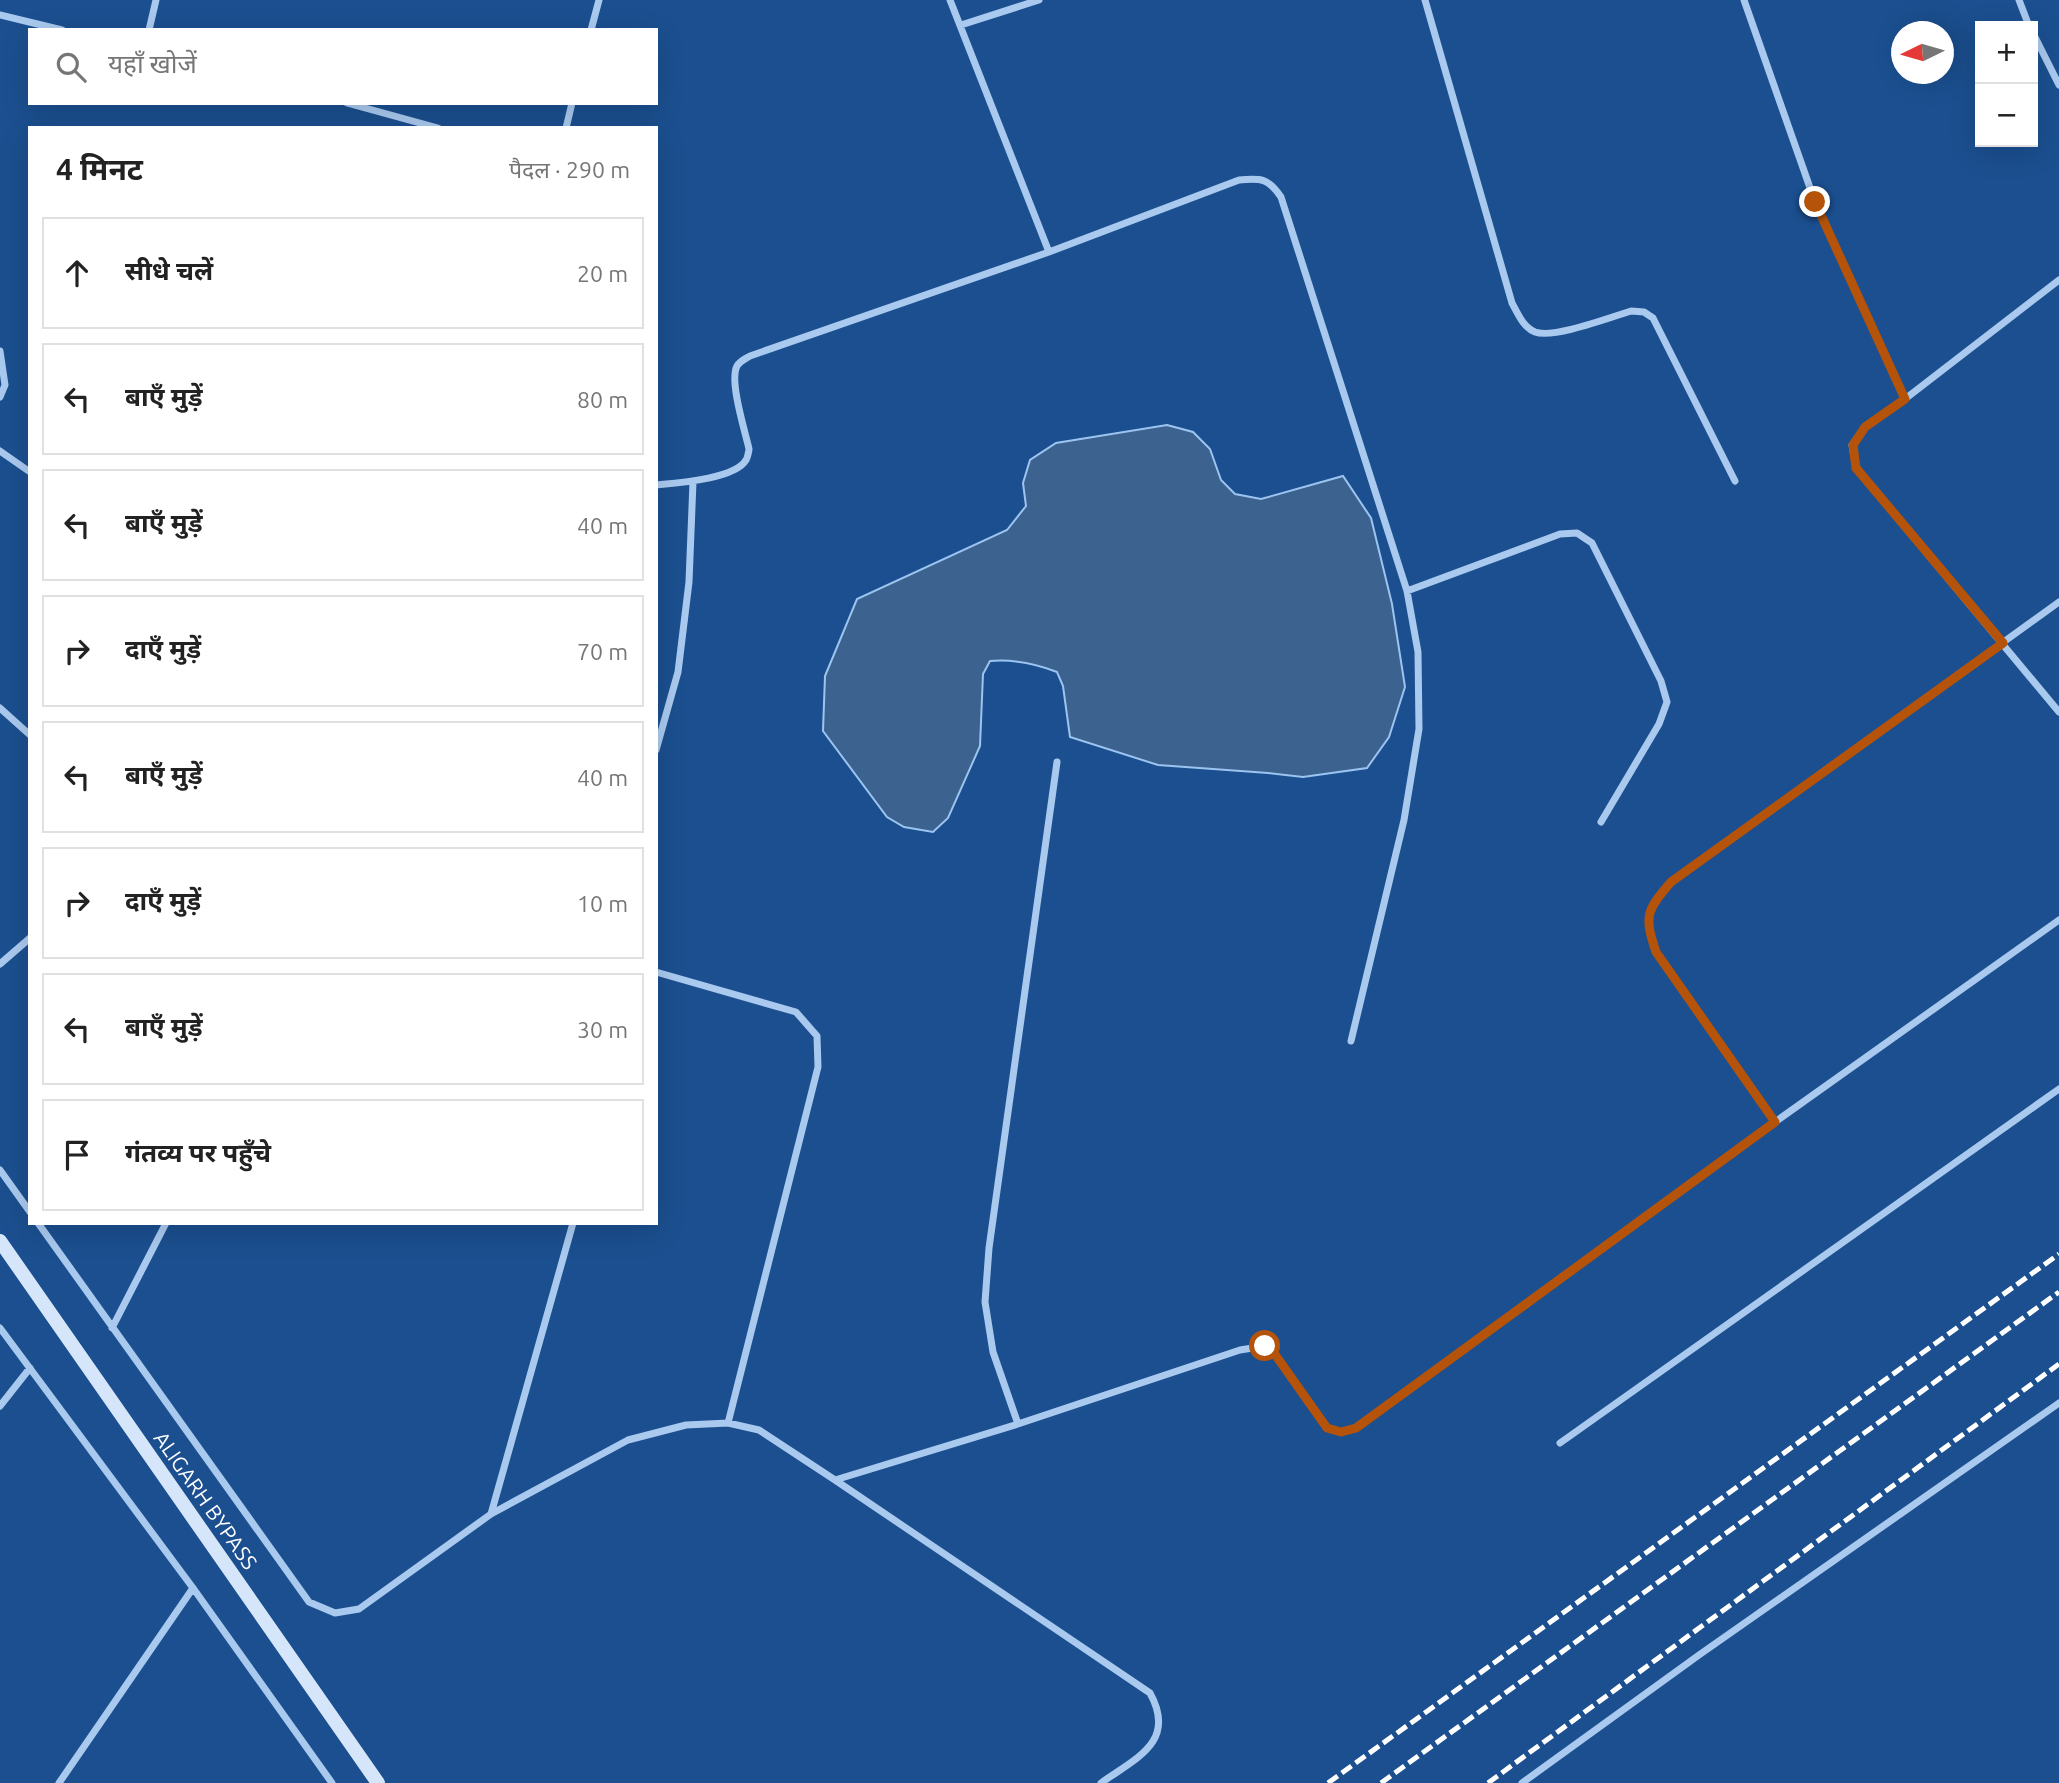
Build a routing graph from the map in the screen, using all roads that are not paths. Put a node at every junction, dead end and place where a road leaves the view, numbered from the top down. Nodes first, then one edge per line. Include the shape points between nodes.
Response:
1 (156, 0) edge
2 (599, 0) edge
3 (950, 0) edge
4 (1039, 0) edge
5 (1425, 0) edge
6 (1744, 0) edge
7 (2019, 0) edge
8 (0, 15) edge
9 (2027, 21) edge
10 (961, 25) junction
11 (54, 28) edge
12 (149, 28) edge
13 (592, 28) edge
14 (2038, 43) edge
15 (2059, 85) edge
16 (354, 105) edge
17 (572, 105) edge
18 (431, 126) edge
19 (566, 126) edge
20 (1049, 252) junction
21 (2059, 280) edge
22 (0, 351) edge
23 (0, 397) edge
24 (1905, 399) junction
25 (0, 451) edge
26 (28, 471) edge
27 (1735, 481) dead end
28 (693, 482) junction
29 (658, 485) edge
30 (1407, 592) junction
31 (2059, 602) edge
32 (2003, 643) junction
33 (0, 708) edge
34 (2059, 712) edge
35 (28, 733) edge
36 (658, 743) edge
37 (1057, 762) dead end
38 (1601, 822) dead end
39 (2059, 920) edge
40 (28, 940) edge
41 (0, 964) edge
42 (658, 973) edge
43 (1352, 1041) dead end
44 (2059, 1089) edge
45 (1775, 1122) junction
46 (0, 1170) edge
47 (28, 1209) edge
48 (39, 1225) edge
49 (165, 1225) edge
50 (572, 1225) edge
51 (0, 1241) edge
52 (0, 1328) edge
53 (112, 1328) junction
54 (30, 1368) junction
55 (2059, 1402) edge
56 (0, 1406) edge
57 (728, 1423) junction
58 (1018, 1424) junction
59 (1560, 1443) dead end
60 (835, 1480) junction
61 (491, 1514) junction
62 (193, 1588) junction
63 (59, 1783) edge
64 (331, 1783) edge
65 (378, 1783) edge
66 (1101, 1783) edge
67 (1522, 1783) edge

1 - 12 street
2 - 13 street
3 - 10 street
4 - 10 street
5 - 27 street via 1512,303 1522,323 1535,332 1550,334 1631,311 1653,318
6 - 24 street via 1815,202
7 - 9 street
8 - 11 street
10 - 20 street
14 - 15 street
16 - 18 street
17 - 19 street
20 - 28 street via 741,361 734,381 749,449 747,460 736,469
20 - 30 street via 1239,180 1272,183 1281,197
21 - 24 street
22 - 23 street via 5,385
24 - 32 street via 1865,427 1853,445 1856,468
25 - 26 street
28 - 29 street
28 - 36 street via 689,582 678,672
30 - 38 street via 1560,534 1577,533 1592,542 1667,702 1659,724
30 - 43 street via 1418,652 1419,729 1404,820
31 - 32 street
32 - 34 street
32 - 45 street via 1671,882 1653,903 1647,925 1656,952
33 - 35 street
37 - 58 street via 985,1302 993,1352
39 - 45 street
40 - 41 street
42 - 57 street via 796,1012 817,1036 818,1067
44 - 59 street
45 - 58 street via 1356,1428 1341,1432 1327,1428 1265,1346
46 - 47 street
48 - 53 street
49 - 53 street
50 - 61 street
51 - 65 main road, ALIGARH BYPASS
52 - 54 street
53 - 61 street via 309,1602 335,1613 359,1609
54 - 56 street
54 - 62 street
55 - 67 street
57 - 60 street via 759,1430
57 - 61 street via 686,1424 628,1440
58 - 60 street
60 - 66 street via 1150,1693 1160,1711 1160,1729 1149,1748
62 - 63 street
62 - 64 street

